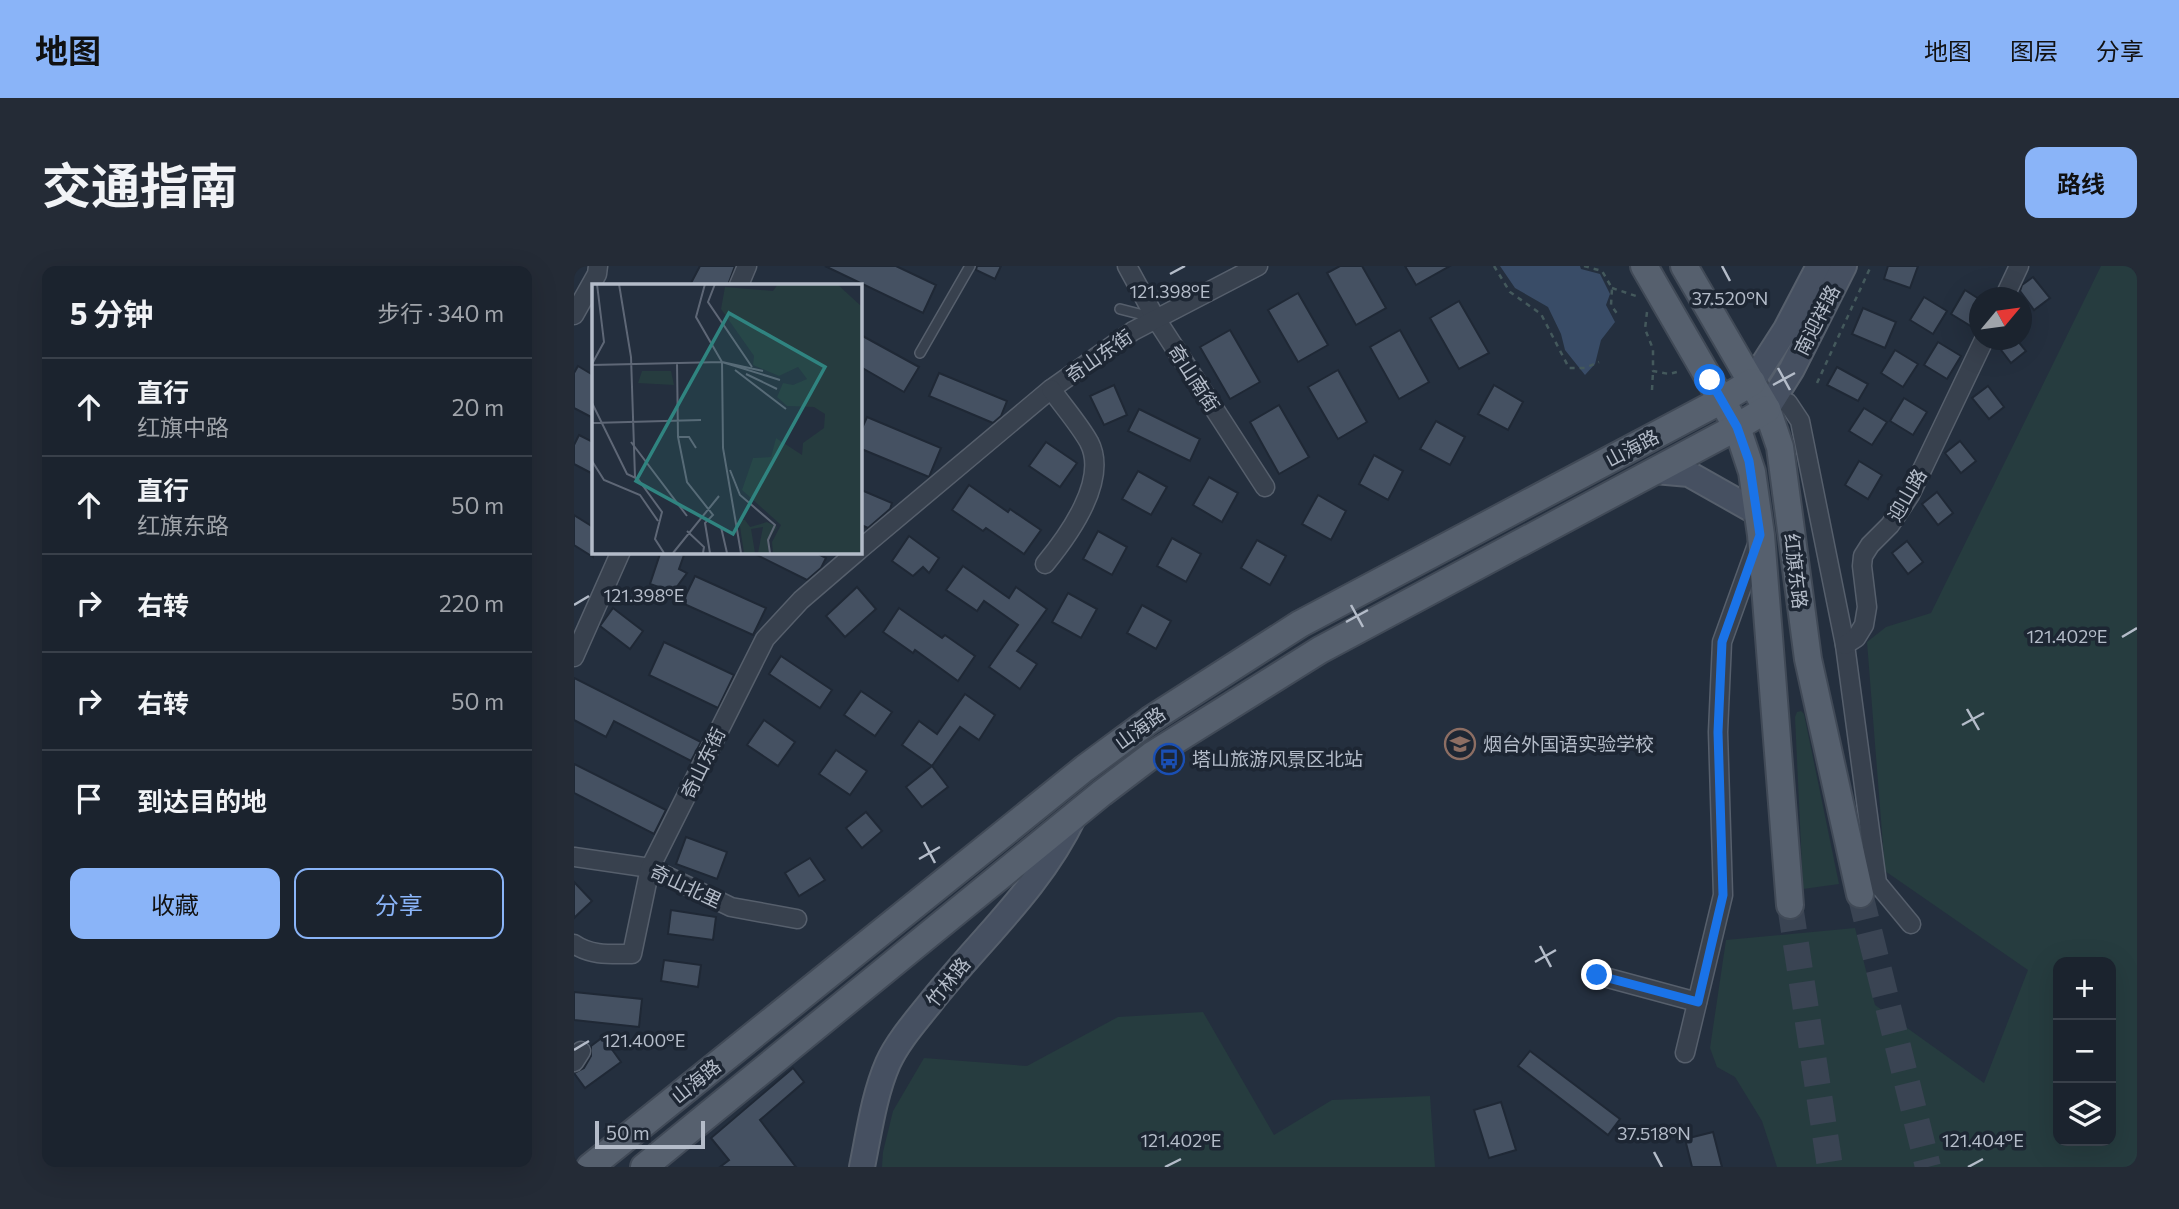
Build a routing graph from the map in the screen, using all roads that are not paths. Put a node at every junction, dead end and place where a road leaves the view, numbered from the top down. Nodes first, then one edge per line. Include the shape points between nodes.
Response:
1 (598, 266) edge
2 (747, 266) edge
3 (970, 266) edge
4 (1126, 266) edge
5 (1258, 266) edge
6 (1644, 266) edge
7 (1684, 266) edge
8 (1819, 266) edge
9 (1844, 266) edge
10 (2019, 266) edge
11 (739, 284) edge
12 (2009, 287) edge
13 (1120, 309) dead end
14 (574, 315) edge
15 (1156, 319) junction
16 (1979, 350) edge
17 (920, 353) dead end
18 (1752, 382) junction
19 (1051, 389) junction
20 (1722, 400) junction
21 (1767, 409) junction
22 (1737, 427) junction
23 (1655, 471) junction
24 (1265, 487) dead end
25 (1759, 524) junction
26 (861, 549) edge
27 (620, 553) edge
28 (857, 553) edge
29 (1045, 564) dead end
30 (1845, 645) junction
31 (574, 657) edge
32 (1074, 817) junction
33 (574, 857) edge
34 (650, 868) junction
35 (1860, 894) tunnel mouth
36 (1790, 905) tunnel mouth
37 (797, 919) dead end
38 (1911, 924) dead end
39 (574, 944) edge
40 (1597, 975) dead end
41 (1698, 1002) junction
42 (1685, 1053) dead end
43 (590, 1167) edge
44 (644, 1167) edge
45 (862, 1167) edge

1 - 14 street
2 - 11 street
3 - 17 lane
4 - 15 street, 奇山南街
5 - 15 street, 奇山东街
6 - 20 main road
7 - 18 main road, 红旗东路
8 - 18 main road, 南迎祥路
9 - 21 main road, 南迎祥路
10 - 12 street
13 - 15 lane
15 - 19 street, 奇山东街
15 - 24 street, 奇山南街
16 - 30 street, 迎山路 via 1910,495 1863,555 1864,625
18 - 20 main road, 山海路
18 - 21 main road, 红旗东路
19 - 26 street, 奇山东街
19 - 29 street via 1090,444 1094,470 1083,510
20 - 22 main road, 红旗东路
20 - 43 main road, 山海路 via 1300,624 1150,720
21 - 22 main road, 山海路
21 - 30 street via 1779,400 1788,403 1800,421
21 - 35 main road, 红旗东路 via 1782,459 1808,659
22 - 23 main road, 山海路
22 - 25 main road, 红旗东路 via 1749,461
23 - 25 main road via 1689,474
23 - 32 main road, 山海路 via 1320,650 1152,755
25 - 36 main road, 红旗东路
25 - 41 street via 1722,642 1718,732 1723,895
27 - 31 street
28 - 34 street, 奇山东街 via 801,600 765,639
30 - 38 street via 1877,883
32 - 44 main road, 山海路
32 - 45 main road, 竹林路 via 1026,892 945,985 893,1055 878,1094
33 - 34 street, 奇山北里
34 - 37 street, 奇山北里 via 731,907
34 - 39 street, 奇山东街 via 632,954 583,951
40 - 41 street
41 - 42 street

